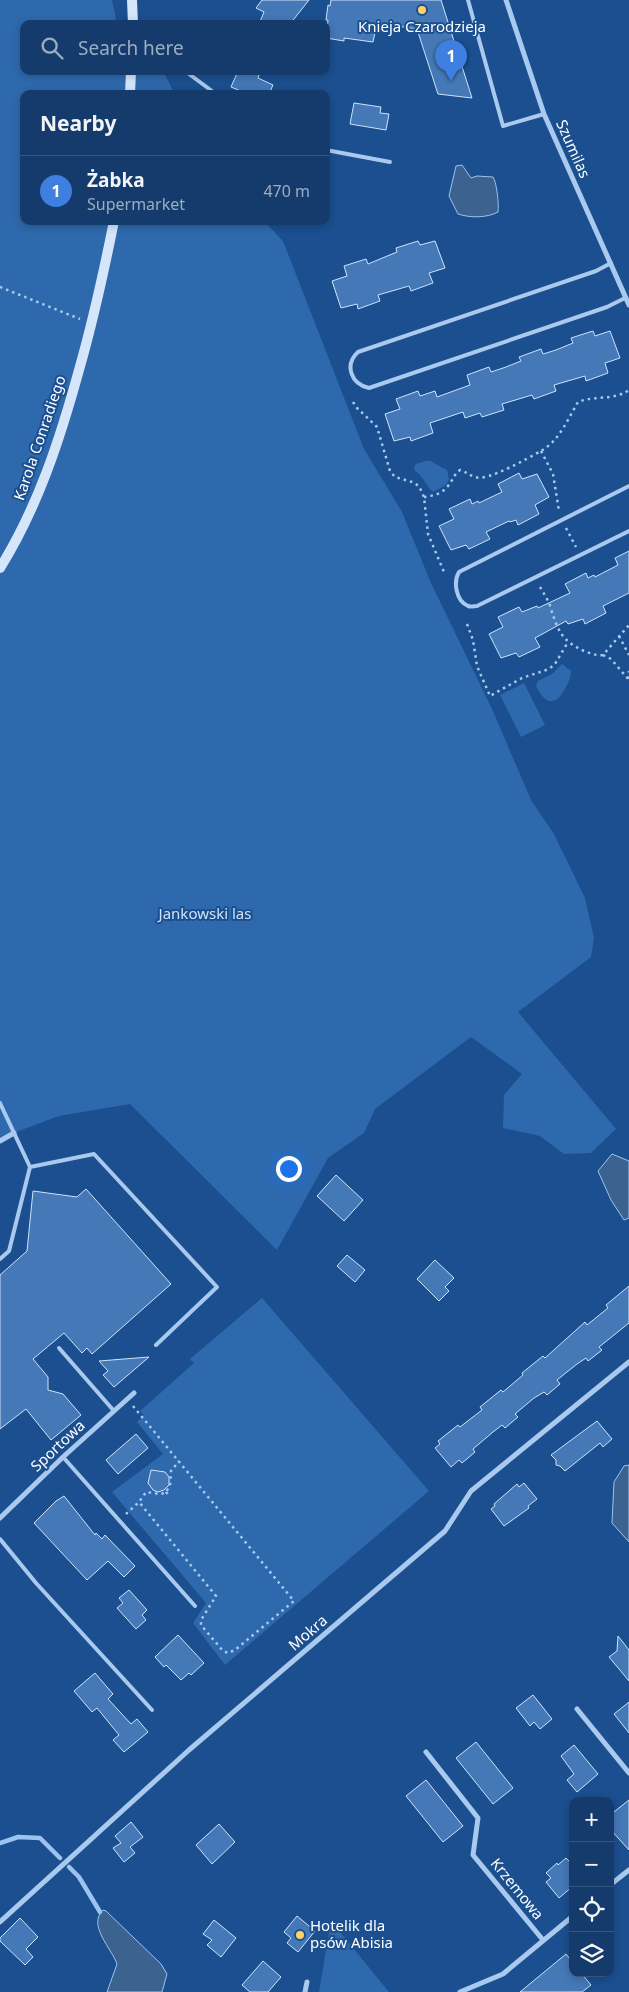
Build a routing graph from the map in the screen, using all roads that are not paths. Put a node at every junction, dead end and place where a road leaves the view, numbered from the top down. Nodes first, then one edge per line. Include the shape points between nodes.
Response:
1 (132, 0) edge
2 (468, 0) edge
3 (506, 0) edge
4 (133, 20) edge
5 (132, 75) edge
6 (191, 75) edge
7 (130, 90) edge
8 (211, 90) edge
9 (544, 114) junction
10 (330, 151) edge
11 (390, 162) dead end
12 (113, 225) edge
13 (611, 263) junction
14 (625, 298) junction
15 (629, 305) edge
16 (629, 486) edge
17 (629, 531) edge
18 (0, 568) edge
19 (0, 1103) edge
20 (14, 1133) junction
21 (0, 1141) edge
22 (30, 1166) junction
23 (0, 1259) edge
24 (156, 1345) dead end
25 (59, 1348) dead end
26 (629, 1362) edge
27 (134, 1393) dead end
28 (114, 1412) junction
29 (63, 1456) junction
30 (0, 1518) edge
31 (0, 1540) edge
32 (195, 1606) dead end
33 (577, 1709) dead end
34 (152, 1710) dead end
35 (426, 1752) dead end
36 (629, 1772) edge
37 (629, 1870) edge
38 (614, 1882) edge
39 (569, 1919) edge
40 (0, 1922) edge
41 (543, 1940) junction
42 (307, 1982) dead end
43 (305, 1992) edge
44 (460, 1992) edge

1 - 4 street
2 - 9 lane via 503,126
3 - 9 street, Szumilas
5 - 7 street
6 - 8 lane
9 - 13 street, Szumilas
10 - 11 lane
12 - 18 street, Karola Conradiego via 95,312 69,406 46,474 20,533
13 - 14 street, Szumilas
13 - 14 lane via 596,271 358,352 350,366 354,380 369,388 607,307
14 - 15 street, Szumilas
16 - 17 lane via 459,572 455,586 468,606 477,606
19 - 20 lane
20 - 21 street
20 - 22 lane
22 - 23 lane via 9,1250
22 - 24 lane via 94,1154 217,1287
25 - 28 lane
26 - 40 street, Mokra via 471,1491 445,1531 189,1750
27 - 28 street, Sportowa
28 - 29 street, Sportowa
29 - 30 street, Sportowa
29 - 32 lane
31 - 34 lane
33 - 36 street
35 - 41 street, Krzemowa via 478,1818 473,1855
37 - 38 street
39 - 41 street
41 - 44 street via 503,1974
42 - 43 street

